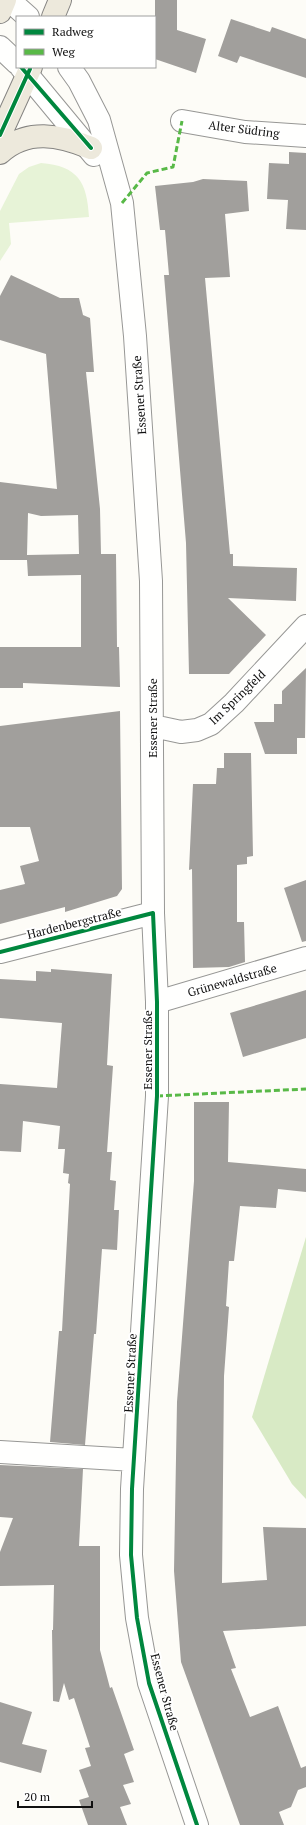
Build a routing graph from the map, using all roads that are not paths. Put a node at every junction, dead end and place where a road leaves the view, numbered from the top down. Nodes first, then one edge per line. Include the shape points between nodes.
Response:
1 (5, 0) edge
2 (9, 0) edge
3 (60, 0) edge
4 (0, 12) edge
5 (27, 16) edge
6 (53, 16) edge
7 (0, 46) edge
8 (16, 61) edge
9 (24, 68) edge
10 (70, 68) edge
11 (182, 121) dead end
12 (0, 135) edge
13 (306, 136) edge
14 (91, 148) junction
15 (0, 153) edge
16 (122, 203) junction
17 (306, 626) edge
18 (153, 726) junction
19 (153, 913) junction
20 (0, 952) edge
21 (306, 958) edge
22 (157, 1002) junction
23 (0, 1452) edge
24 (134, 1460) junction
25 (197, 1825) edge

1 - 4 main road
2 - 5 street
3 - 6 main road
7 - 8 street, Essener Straße
9 - 12 main road
9 - 14 street, Essener Straße
10 - 16 street, Essener Straße via 99,120
11 - 13 street, Alter Südring via 245,132
14 - 15 main road via 63,137 37,136 11,143
14 - 16 street, Essener Straße
16 - 18 street, Essener Straße via 135,336 151,580
17 - 18 street, Im Springfeld via 211,724 181,732
18 - 19 street, Essener Straße
19 - 20 street, Hardenbergstraße
19 - 22 street, Essener Straße
21 - 22 street, Grünewaldstraße
22 - 24 street, Essener Straße via 157,1096
23 - 24 street
24 - 25 street, Essener Straße via 130,1555 137,1618 149,1683

